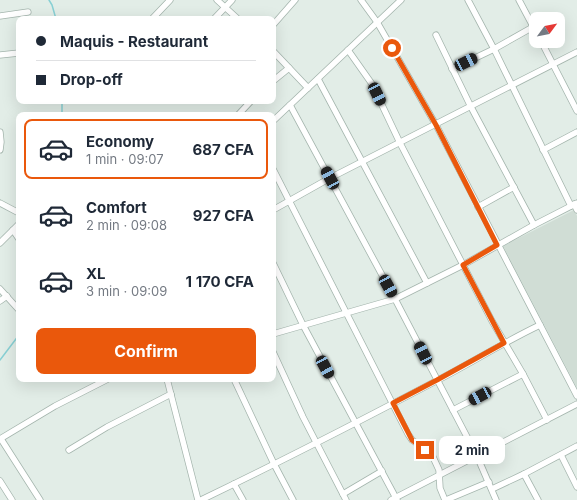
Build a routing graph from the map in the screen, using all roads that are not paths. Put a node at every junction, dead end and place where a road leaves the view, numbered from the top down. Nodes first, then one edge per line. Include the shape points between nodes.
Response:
1 (170, 0) edge
2 (217, 0) edge
3 (232, 0) edge
4 (295, 0) edge
5 (361, 0) edge
6 (401, 0) edge
7 (468, 0) edge
8 (519, 0) edge
9 (225, 7) junction
10 (28, 12) dead end
11 (0, 16) edge
12 (155, 16) edge
13 (217, 16) edge
14 (235, 16) edge
15 (529, 19) edge
16 (276, 22) edge
17 (377, 22) junction
18 (529, 33) edge
19 (436, 35) dead end
20 (545, 48) edge
21 (494, 49) junction
22 (348, 50) junction
23 (577, 52) edge
24 (16, 53) edge
25 (276, 54) edge
26 (0, 55) edge
27 (553, 64) junction
28 (289, 68) junction
29 (452, 69) junction
30 (276, 79) edge
31 (318, 79) junction
32 (511, 86) junction
33 (308, 88) junction
34 (248, 104) edge
35 (290, 105) junction
36 (471, 107) junction
37 (577, 111) edge
38 (241, 112) edge
39 (276, 118) edge
40 (436, 125) junction
41 (0, 132) edge
42 (577, 132) edge
43 (400, 143) junction
44 (0, 150) edge
45 (543, 150) junction
46 (363, 162) junction
47 (276, 174) edge
48 (330, 178) junction
49 (514, 187) junction
50 (290, 200) junction
51 (0, 204) edge
52 (574, 204) edge
53 (478, 207) junction
54 (276, 208) edge
55 (577, 210) edge
56 (16, 212) edge
57 (534, 225) junction
58 (16, 227) edge
59 (13, 230) junction
60 (16, 234) edge
61 (0, 243) edge
62 (497, 245) junction
63 (463, 265) junction
64 (276, 269) edge
65 (427, 283) junction
66 (0, 289) edge
67 (6, 296) junction
68 (395, 299) junction
69 (0, 301) edge
70 (16, 307) edge
71 (347, 312) junction
72 (303, 325) junction
73 (540, 325) junction
74 (276, 333) edge
75 (504, 343) junction
76 (276, 358) edge
77 (522, 374) junction
78 (437, 380) junction
79 (102, 382) edge
80 (168, 382) edge
81 (235, 382) edge
82 (171, 394) junction
83 (577, 396) edge
84 (393, 403) junction
85 (577, 404) edge
86 (452, 410) junction
87 (547, 420) junction
88 (355, 422) junction
89 (0, 439) edge
90 (316, 442) junction
91 (577, 446) edge
92 (69, 450) dead end
93 (561, 455) junction
94 (477, 456) junction
95 (274, 464) junction
96 (382, 471) junction
97 (524, 474) junction
98 (440, 476) junction
99 (0, 481) edge
100 (489, 482) junction
101 (234, 484) junction
102 (577, 487) edge
103 (492, 489) junction
104 (345, 497) edge
105 (395, 499) edge
106 (12, 500) edge
107 (40, 500) edge
108 (199, 500) edge
109 (243, 500) edge
110 (293, 500) edge
111 (446, 500) edge
112 (496, 500) edge
113 (538, 500) edge

1 - 12 street
2 - 9 street
3 - 9 street
4 - 16 street
5 - 17 street
6 - 17 street
7 - 21 street
8 - 15 street
9 - 13 street
9 - 14 street
10 - 11 street
17 - 22 street
17 - 40 street
18 - 21 street
19 - 29 street
20 - 27 street
21 - 29 street
21 - 32 street
22 - 31 street
22 - 43 street via 372,84
23 - 27 street
24 - 26 street
25 - 28 street
27 - 32 street
27 - 37 street
28 - 30 street
28 - 33 street
29 - 36 street
31 - 33 street
31 - 46 street
32 - 36 street
32 - 45 street
33 - 35 street
34 - 38 street
35 - 39 street
35 - 48 street
36 - 40 street
36 - 49 street
40 - 43 street
40 - 53 street
41 - 44 street
42 - 45 street
43 - 46 street
43 - 63 street
45 - 52 street
46 - 48 street
46 - 65 street
47 - 50 street
48 - 50 street
48 - 68 street
49 - 53 street
49 - 57 street
50 - 54 street
50 - 71 street
51 - 56 street
52 - 55 street
52 - 57 street
53 - 62 street
57 - 62 street
58 - 59 street
59 - 60 street
59 - 61 street
62 - 63 street
62 - 73 street
63 - 65 street
63 - 75 street
64 - 72 street
65 - 68 street
66 - 67 street
67 - 69 street
67 - 70 street
68 - 71 street
68 - 78 street
71 - 72 street
71 - 84 street
72 - 74 street
72 - 88 street
73 - 75 street
73 - 83 street
75 - 77 street
75 - 78 street
76 - 90 street
77 - 86 street
77 - 87 street
78 - 84 street
78 - 86 street
79 - 89 street via 55,406
80 - 82 street
81 - 95 street
82 - 92 street
82 - 108 street
84 - 88 street
84 - 98 street via 412,440 433,457
85 - 87 street
86 - 94 street
87 - 94 street
88 - 90 street
88 - 96 street
89 - 107 street
90 - 95 street
90 - 104 street
91 - 93 street
93 - 97 street
93 - 102 street
94 - 98 street
94 - 100 street
95 - 101 street
95 - 110 street
96 - 104 street
96 - 105 street
97 - 103 street
97 - 113 street
98 - 105 street
98 - 111 street via 440,488
99 - 106 street
100 - 103 street
100 - 111 street
101 - 108 street
101 - 109 street
103 - 112 street

